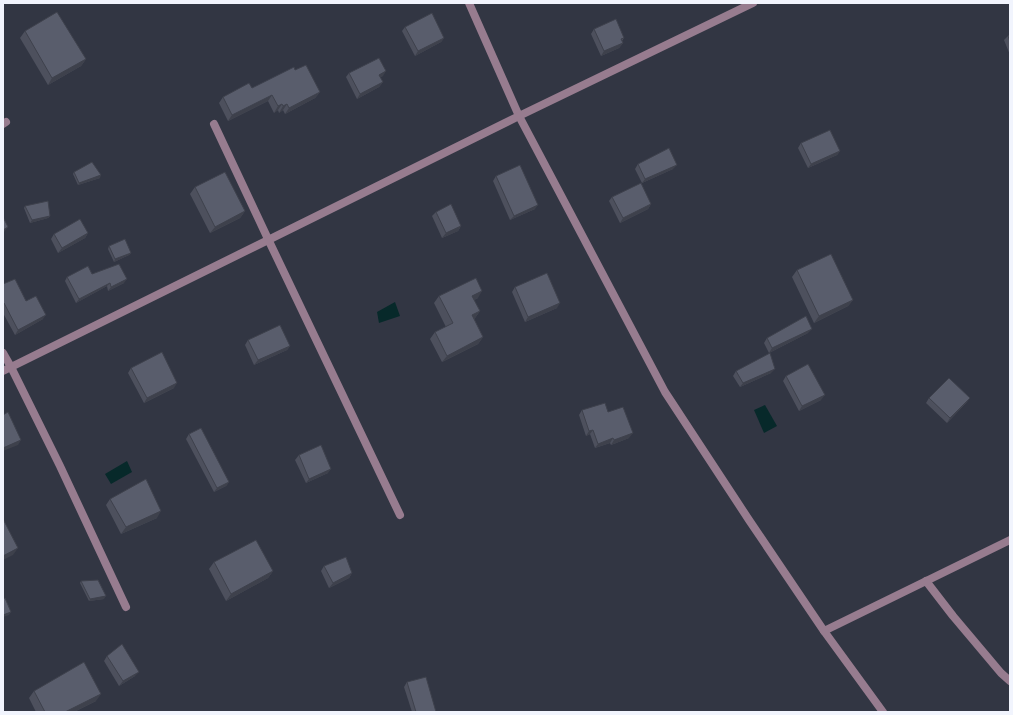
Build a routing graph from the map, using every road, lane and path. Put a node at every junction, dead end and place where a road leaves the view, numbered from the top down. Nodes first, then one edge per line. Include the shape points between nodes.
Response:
1 (469, 3) edge
2 (753, 3) edge
3 (519, 116) junction
4 (214, 124) dead end
5 (268, 240) junction
6 (3, 353) edge
7 (11, 367) junction
8 (3, 371) edge
9 (400, 515) dead end
10 (1010, 540) edge
11 (926, 581) junction
12 (126, 608) dead end
13 (824, 631) junction
14 (1010, 681) edge
15 (883, 712) edge

1 - 3 street
2 - 3 street
3 - 5 street
3 - 13 street via 665,392
4 - 5 street
5 - 7 street
5 - 9 street
6 - 7 street
7 - 8 street
7 - 12 street
10 - 11 street
11 - 13 street
11 - 14 street
13 - 15 street

